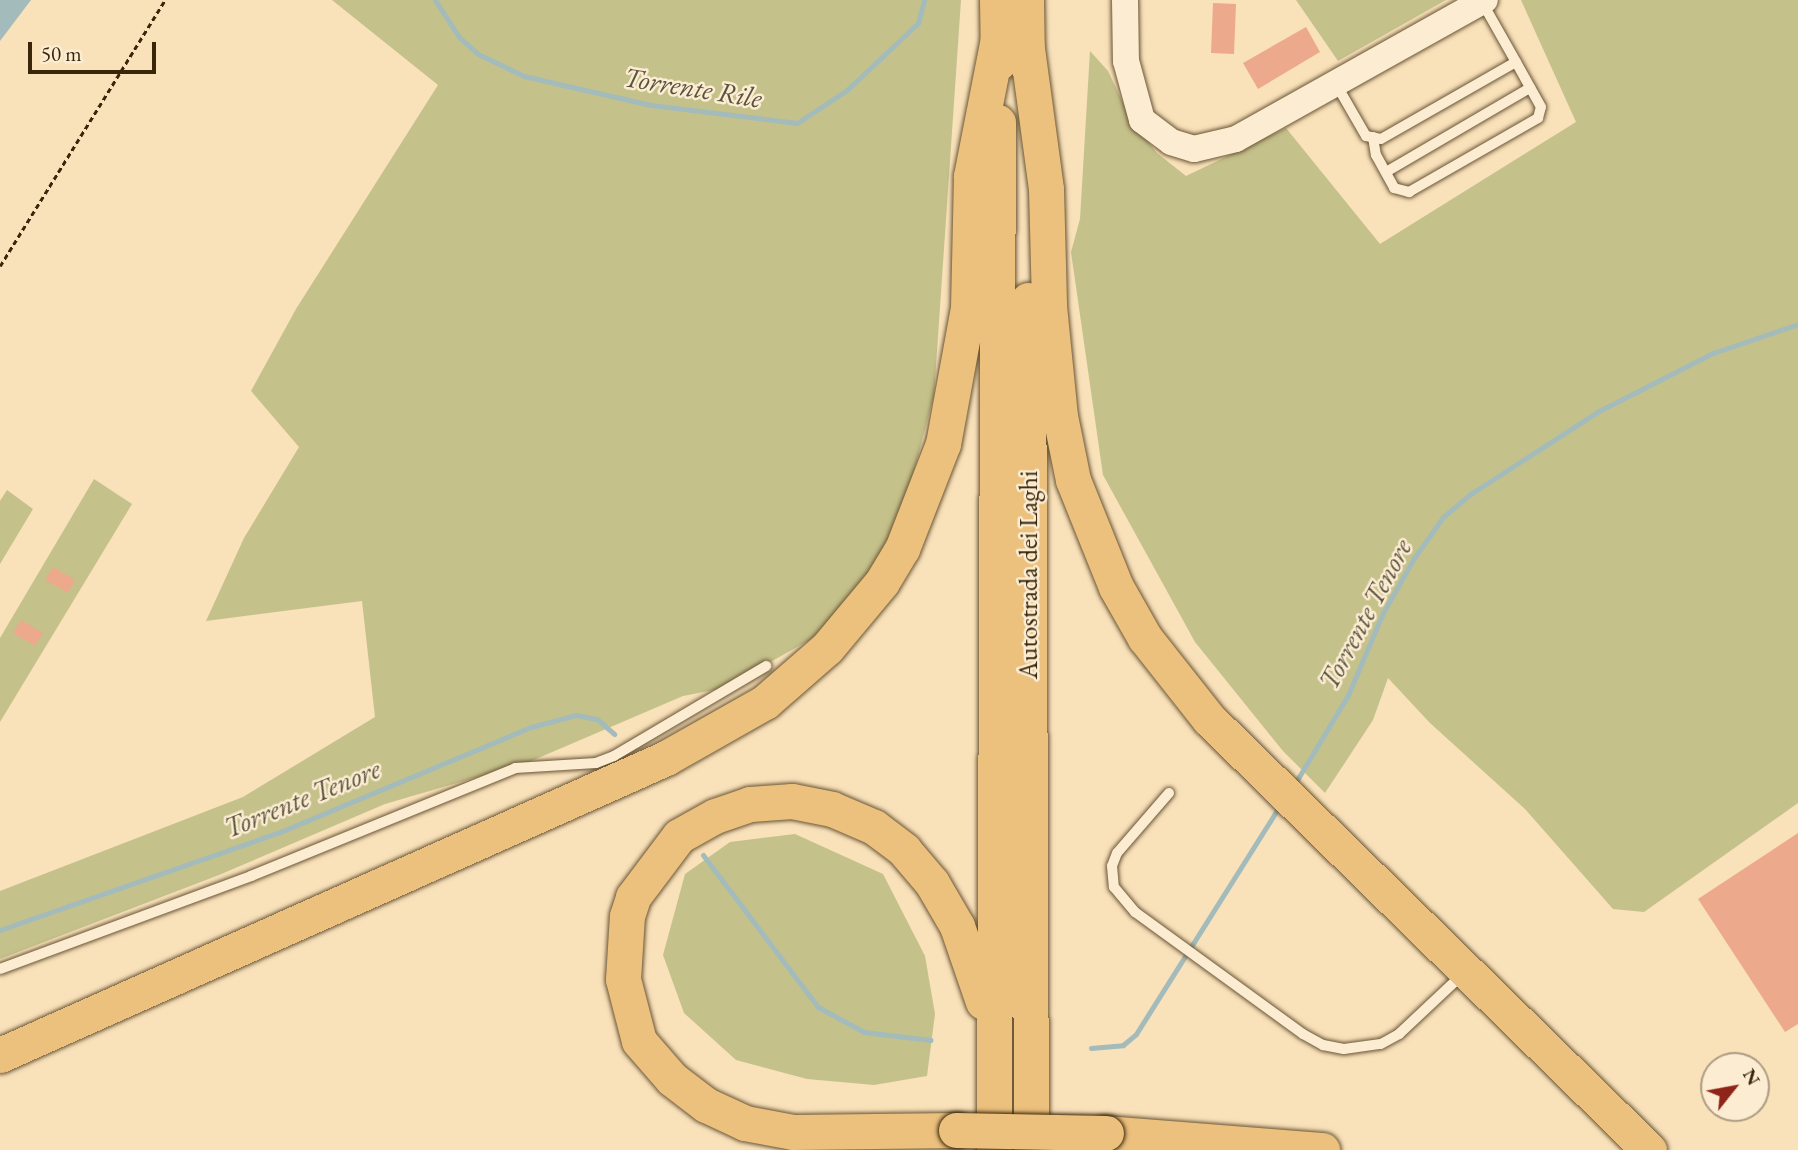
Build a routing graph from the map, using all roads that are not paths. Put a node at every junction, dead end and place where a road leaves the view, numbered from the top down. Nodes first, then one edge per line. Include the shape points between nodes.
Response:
1 (997, 0) edge
2 (1026, 0) edge
3 (1125, 0) edge
4 (1483, 1) edge
5 (1012, 40) junction
6 (1516, 62) junction
7 (1336, 84) junction
8 (1530, 88) junction
9 (1373, 137) junction
10 (1386, 172) junction
11 (766, 666) dead end
12 (1169, 793) dead end
13 (0, 969) edge
14 (1466, 972) junction
15 (994, 1047) junction
16 (0, 1055) edge
17 (994, 1150) edge
18 (1031, 1150) edge
19 (1322, 1150) edge
20 (1649, 1150) edge

1 - 5 highway, Autostrada dei Laghi
2 - 5 highway, Autostrada dei Laghi
3 - 7 street via 1126,61 1142,120 1171,142 1194,149 1236,139
4 - 6 lane
4 - 7 street
5 - 14 highway via 1046,189 1055,378 1073,481 1116,587 1145,638 1209,719
5 - 15 highway, Autostrada dei Laghi
5 - 16 highway via 971,176 968,308 943,444 902,549 874,593 827,648 765,702 666,758
5 - 18 highway, Autostrada dei Laghi
6 - 8 lane
6 - 9 lane via 1381,139
7 - 9 lane via 1366,136
8 - 10 lane
8 - 10 lane via 1541,107 1538,118 1409,192 1394,188
9 - 10 lane
11 - 13 lane via 614,756 596,763 515,768 251,876
12 - 14 lane via 1117,853 1111,878 1121,898 1303,1034 1344,1049 1381,1044 1399,1034
14 - 20 highway
15 - 17 highway, Autostrada dei Laghi
15 - 19 highway, bridge via 977,977 957,926 932,883 904,850 874,827 832,809 792,801 750,804 715,816 679,836 633,897 623,949 629,1016 648,1051 672,1079 706,1105 745,1123 793,1132 1106,1133

